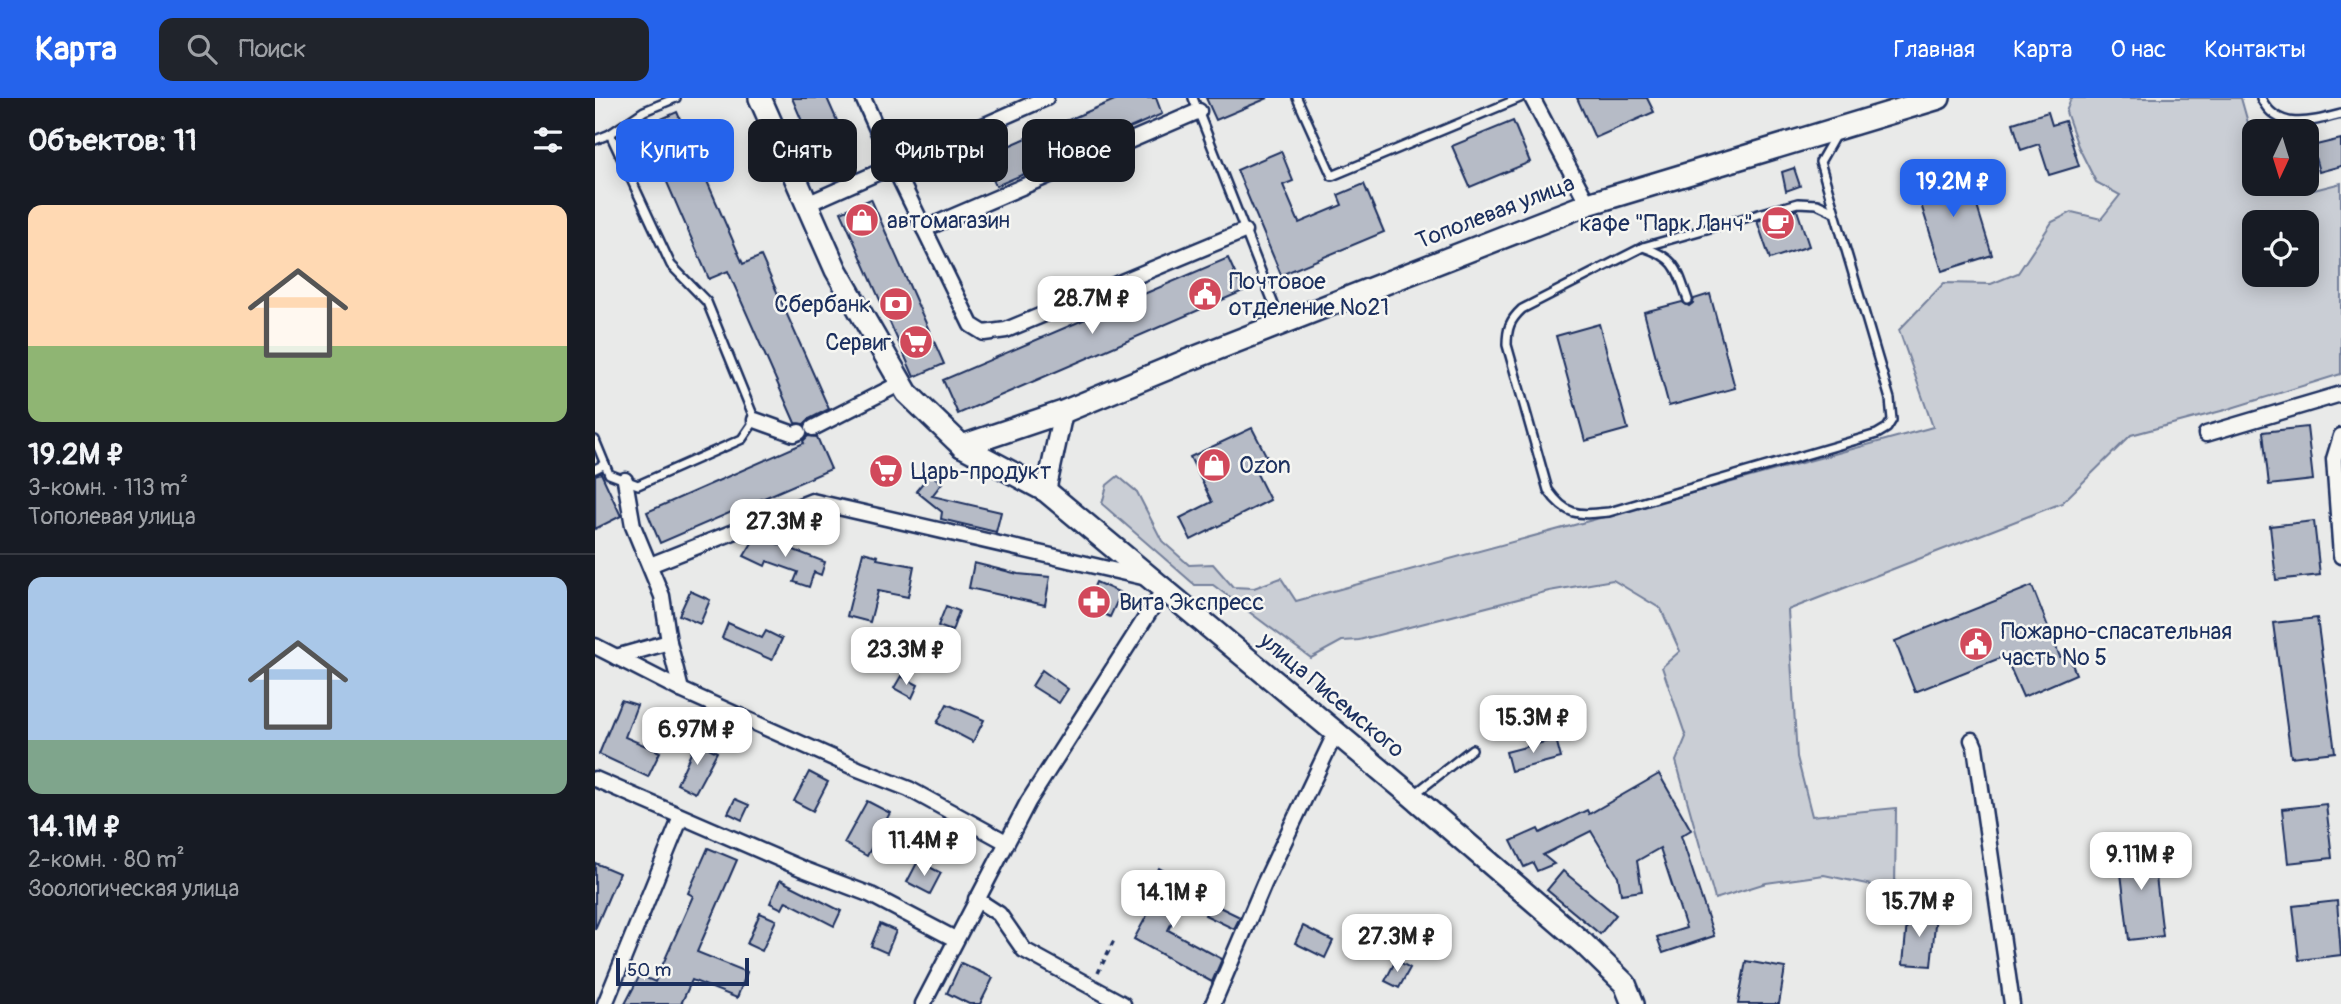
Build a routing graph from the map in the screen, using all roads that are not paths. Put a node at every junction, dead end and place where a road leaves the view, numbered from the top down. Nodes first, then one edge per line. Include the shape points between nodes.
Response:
1 (676, 98) edge
2 (760, 98) edge
3 (863, 98) edge
4 (1046, 98) edge
5 (1297, 98) edge
6 (1520, 98) edge
7 (1532, 98) edge
8 (2261, 98) edge
9 (1931, 99) edge
10 (1196, 105) edge
11 (2341, 114) edge
12 (872, 119) edge
13 (998, 119) edge
14 (1838, 130) junction
15 (610, 134) junction
16 (595, 140) edge
17 (871, 175) edge
18 (901, 182) edge
19 (807, 204) junction
20 (1588, 204) junction
21 (1834, 212) junction
22 (924, 229) junction
23 (1244, 231) junction
24 (1643, 247) junction
25 (1688, 300) dead end
26 (1281, 324) junction
27 (901, 383) junction
28 (2341, 394) edge
29 (1063, 412) junction
30 (755, 420) junction
31 (2206, 435) dead end
32 (2341, 436) edge
33 (595, 440) edge
34 (962, 446) junction
35 (605, 464) junction
36 (595, 469) edge
37 (625, 480) junction
38 (1046, 491) junction
39 (2341, 556) edge
40 (650, 565) junction
41 (1158, 584) junction
42 (669, 642) junction
43 (595, 646) edge
44 (616, 657) junction
45 (681, 690) junction
46 (1336, 732) junction
47 (1972, 740) dead end
48 (1472, 749) dead end
49 (595, 779) edge
50 (1412, 796) junction
51 (681, 817) junction
52 (1006, 842) junction
53 (977, 899) junction
54 (955, 939) junction
55 (605, 1004) edge
56 (923, 1004) edge
57 (1123, 1004) edge
58 (1213, 1004) edge
59 (1633, 1004) edge
60 (2012, 1004) edge

1 - 15 lane via 644,111
2 - 19 main road, улица Писемского
3 - 12 street
4 - 13 street
5 - 6 lane via 1332,176
7 - 20 street
8 - 11 lane via 2278,119 2314,121
9 - 14 main road, Тополевая улица
10 - 22 street
10 - 23 lane
14 - 20 main road, Тополевая улица
14 - 21 lane via 1820,162
15 - 16 lane
15 - 30 lane via 671,265 707,302
17 - 19 street
18 - 22 street
19 - 27 main road, улица Писемского via 836,271
20 - 26 main road, Тополевая улица
21 - 24 lane via 1798,202
21 - 24 lane via 1890,399 1892,420 1887,428 1609,512 1571,513 1548,490 1507,331 1522,309
22 - 23 street via 971,326 984,333 1006,330
23 - 26 lane
24 - 25 lane via 1672,261
26 - 29 main road, Тополевая улица
27 - 30 street via 794,434
27 - 34 main road, улица Писемского
28 - 31 street
29 - 34 main road, Тополевая улица
29 - 38 street
30 - 37 lane via 742,439 638,485
32 - 39 street via 2334,459
33 - 35 lane
34 - 38 main road, улица Писемского
35 - 36 lane
35 - 37 lane via 609,474
37 - 40 street via 633,526
38 - 41 main road, улица Писемского
40 - 41 street via 812,501
40 - 42 street via 662,596
41 - 46 main road, улица Писемского
41 - 52 street
42 - 44 street
42 - 45 street
43 - 44 street
44 - 45 street
45 - 52 street via 909,789
46 - 50 main road, улица Писемского
46 - 58 street
47 - 60 street
48 - 50 lane
49 - 51 street
50 - 59 main road, улица Писемского via 1584,944 1625,984
51 - 54 street via 871,895
51 - 55 street
52 - 53 street
53 - 54 street
53 - 57 street via 999,914 1024,950
54 - 56 street

